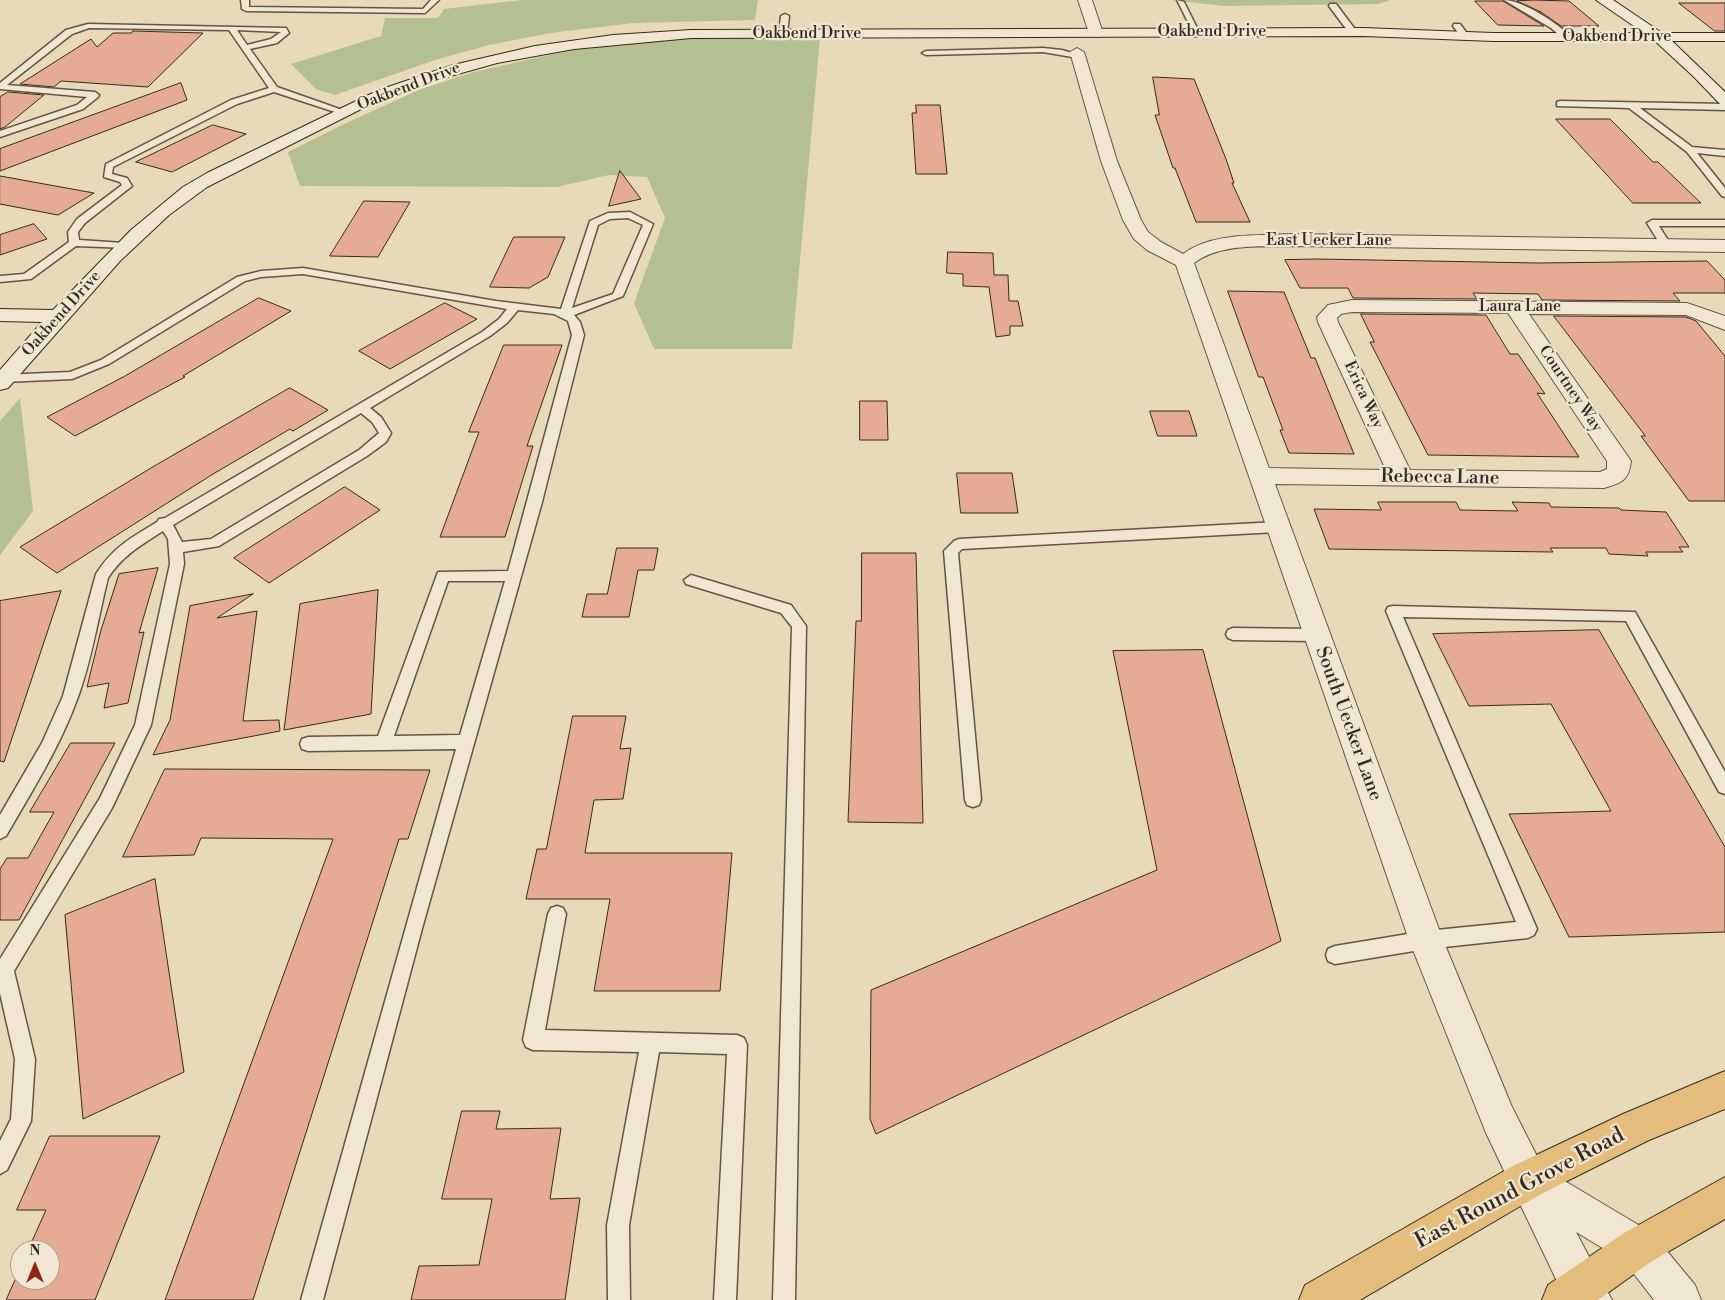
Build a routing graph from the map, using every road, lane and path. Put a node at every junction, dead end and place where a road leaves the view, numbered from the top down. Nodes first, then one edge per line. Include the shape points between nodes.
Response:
1 (245, 0) edge
2 (435, 0) edge
3 (1084, 0) edge
4 (1508, 0) edge
5 (1603, 0) edge
6 (1180, 2) dead end
7 (1333, 6) dead end
8 (785, 16) dead end
9 (231, 28) junction
10 (1197, 32) junction
11 (1353, 32) junction
12 (1096, 33) junction
13 (783, 34) junction
14 (1655, 36) junction
15 (1567, 37) junction
16 (1725, 37) edge
17 (245, 48) junction
18 (926, 53) dead end
19 (1077, 54) joint
20 (0, 87) edge
21 (274, 89) junction
22 (1725, 101) edge
23 (1560, 104) dead end
24 (1631, 105) junction
25 (1725, 107) edge
26 (344, 112) junction
27 (0, 134) edge
28 (1690, 150) junction
29 (1725, 153) edge
30 (1725, 194) edge
31 (1725, 223) edge
32 (74, 243) junction
33 (1666, 245) junction
34 (124, 246) junction
35 (1725, 246) edge
36 (1184, 262) junction
37 (0, 279) edge
38 (515, 306) junction
39 (1514, 307) junction
40 (1330, 312) joint
41 (565, 314) junction
42 (0, 316) edge
43 (59, 316) junction
44 (1718, 320) edge
45 (2, 380) edge
46 (361, 407) junction
47 (1618, 473) joint
48 (1260, 476) junction
49 (1402, 478) junction
50 (164, 522) junction
51 (1278, 527) junction
52 (176, 548) junction
53 (513, 576) junction
54 (691, 580) dead end
55 (1233, 634) dead end
56 (1315, 635) junction
57 (466, 742) junction
58 (384, 743) junction
59 (308, 744) dead end
60 (1725, 787) edge
61 (973, 800) dead end
62 (0, 831) edge
63 (556, 914) dead end
64 (1426, 940) junction
65 (1335, 955) dead end
66 (1, 971) edge
67 (651, 1042) junction
68 (1725, 1090) edge
69 (0, 1163) edge
70 (1528, 1180) junction
71 (1725, 1197) edge
72 (1638, 1247) junction
73 (1579, 1296) edge
74 (312, 1300) edge
75 (619, 1300) edge
76 (725, 1300) edge
77 (784, 1300) edge
78 (1320, 1300) edge
79 (1680, 1300) edge

1 - 2 lane via 246,9 425,11
3 - 12 street
4 - 15 lane
5 - 14 street via 1618,7
6 - 10 lane
7 - 11 lane
8 - 13 lane
9 - 17 lane
9 - 17 lane via 274,28 285,33 274,41
9 - 20 lane via 77,28
10 - 11 street, Oakbend Drive
10 - 12 street, Oakbend Drive
11 - 15 street, Oakbend Drive via 1461,31
12 - 13 street, Oakbend Drive
13 - 26 street, Oakbend Drive via 650,35 540,48 439,74
14 - 15 street, Oakbend Drive
14 - 16 street, Oakbend Drive
14 - 22 street
17 - 21 lane
18 - 19 lane via 1043,50
19 - 36 street via 1109,161 1132,220 1154,246
20 - 27 lane via 94,96 80,107
21 - 26 lane
21 - 32 lane via 234,102 109,166 107,175 124,180 127,186 81,221 73,232
23 - 24 lane
24 - 25 lane
24 - 28 lane
26 - 34 street, Oakbend Drive via 190,190
28 - 29 lane
28 - 30 lane
31 - 33 lane via 1652,223
32 - 34 lane
32 - 37 lane via 27,277
33 - 35 street, East Uecker Lane
33 - 36 street, East Uecker Lane via 1292,240 1204,248 1193,252
34 - 43 street, Oakbend Drive
36 - 48 street, South Uecker Lane
38 - 41 lane
38 - 45 lane via 303,272 261,274 241,279 89,369 59,377
38 - 46 lane via 486,334
39 - 40 street, Laura Lane via 1342,306
39 - 44 street, Laura Lane via 1687,309
39 - 47 street, Courtney Way via 1615,454 1620,468
40 - 49 street, Erica Way via 1328,322
41 - 41 lane via 618,296 648,224 630,215 608,216 594,224
41 - 53 lane via 572,318 578,335
42 - 43 street
43 - 45 street, Oakbend Drive
46 - 50 lane
46 - 52 lane via 377,420 385,432 382,439 214,543
47 - 49 street, Rebecca Lane via 1604,480
48 - 49 street, Rebecca Lane
48 - 51 street, South Uecker Lane
50 - 52 lane
50 - 62 lane via 126,546 101,578 71,695 50,746
51 - 56 street, South Uecker Lane
51 - 61 lane via 959,544 950,552
52 - 66 lane via 177,564 143,726 106,803
53 - 57 lane
53 - 58 lane via 443,576
54 - 77 lane via 786,609 798,626
55 - 56 lane
56 - 64 street, South Uecker Lane
57 - 58 lane
57 - 74 lane
58 - 59 lane
60 - 64 lane via 1630,616 1393,611 1528,929
63 - 67 lane via 533,1040
64 - 65 lane
64 - 70 street, South Uecker Lane via 1496,1114
66 - 69 lane via 25,1059 20,1121
67 - 75 lane via 618,1225
67 - 76 lane via 737,1045
68 - 70 main road, East Round Grove Road via 1636,1127
70 - 72 street
70 - 73 street, South Uecker Lane
70 - 78 main road, East Round Grove Road
71 - 72 main road
72 - 73 main road
72 - 79 street

